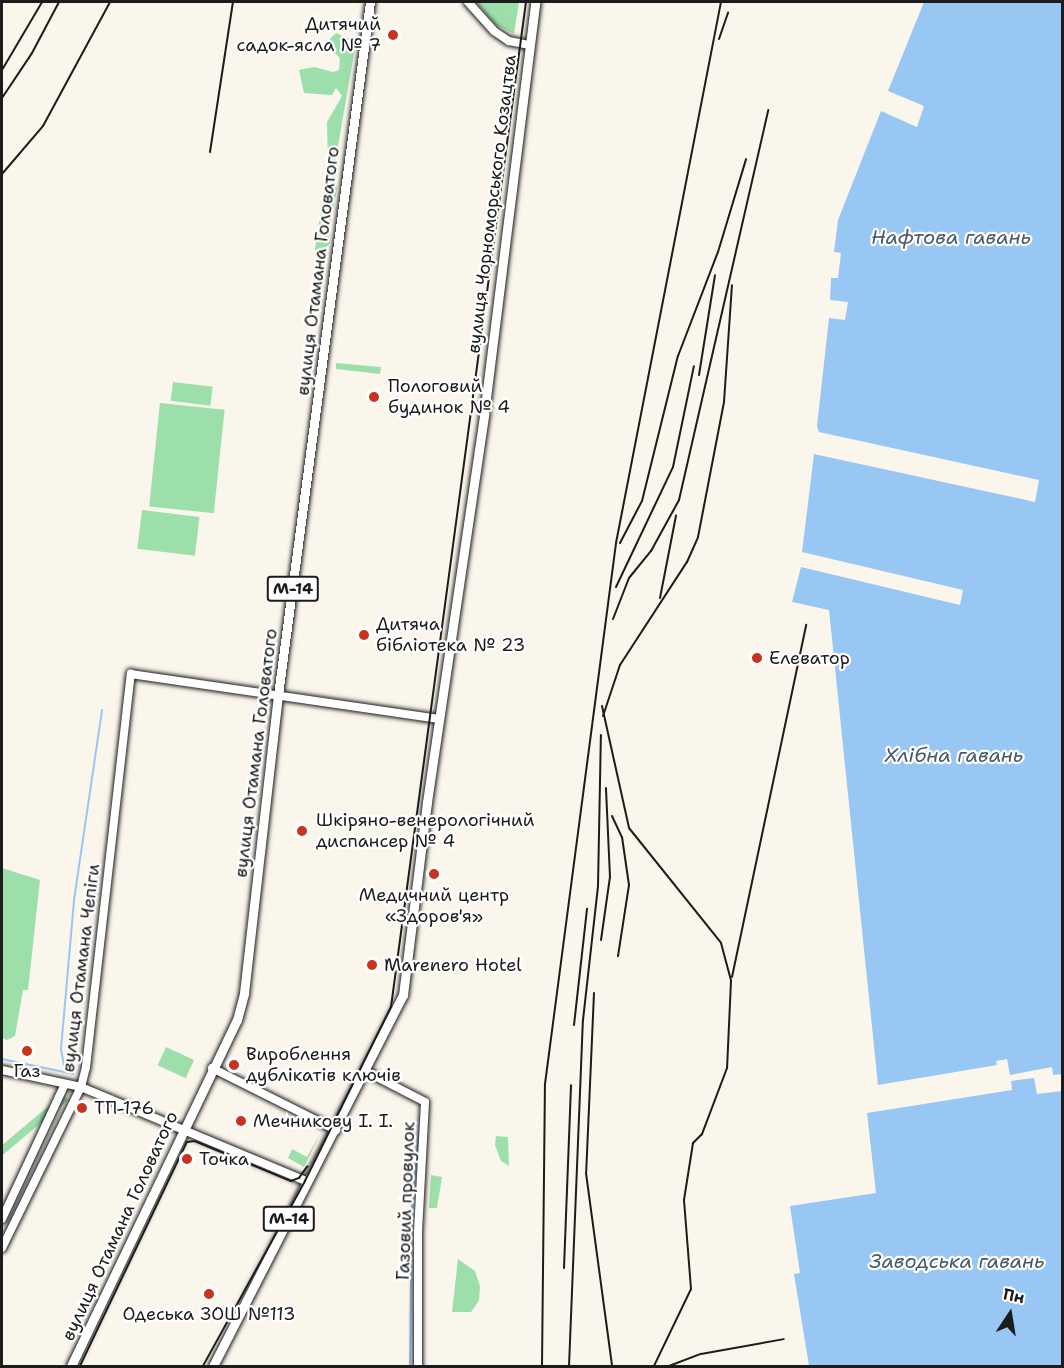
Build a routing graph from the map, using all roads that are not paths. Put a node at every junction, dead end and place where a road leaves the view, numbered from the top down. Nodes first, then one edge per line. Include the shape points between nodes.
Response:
1 (370, 2) edge
2 (468, 2) edge
3 (535, 2) edge
4 (529, 45) junction
5 (278, 695) junction
6 (439, 719) junction
7 (212, 1068) junction
8 (2, 1070) edge
9 (367, 1072) junction
10 (65, 1084) junction
11 (81, 1087) junction
12 (185, 1128) junction
13 (336, 1130) junction
14 (308, 1182) junction
15 (2, 1219) edge
16 (2, 1248) edge
17 (71, 1366) edge
18 (213, 1366) edge
19 (418, 1366) edge

1 - 5 main road, вулиця Отамана Головатого / М-14
2 - 4 street via 500,35
3 - 4 main road, вулиця Чорноморського Козацтва / М-14
4 - 6 main road, вулиця Чорноморського Козацтва / М-14 via 484,414
5 - 6 street
5 - 7 main road, вулиця Отамана Головатого / М-14 via 244,993 237,1020
5 - 11 street, вулиця Отамана Чепіги via 131,674
6 - 9 main road, вулиця Чорноморського Козацтва / М-14 via 404,995
7 - 12 main road, вулиця Отамана Головатого / М-14
7 - 13 street
8 - 10 street
9 - 13 main road, вулиця Чорноморського Козацтва / М-14
9 - 19 street, Газовий провулок via 425,1102 418,1233
10 - 11 street
10 - 15 street, вулиця Отамана Чепіги
11 - 12 street
11 - 16 street, вулиця Отамана Чепіги
12 - 14 street
12 - 17 main road, вулиця Отамана Головатого / М-14
13 - 14 main road, вулиця Чорноморського Козацтва / М-14
14 - 18 main road, вулиця Чорноморського Козацтва / М-14

